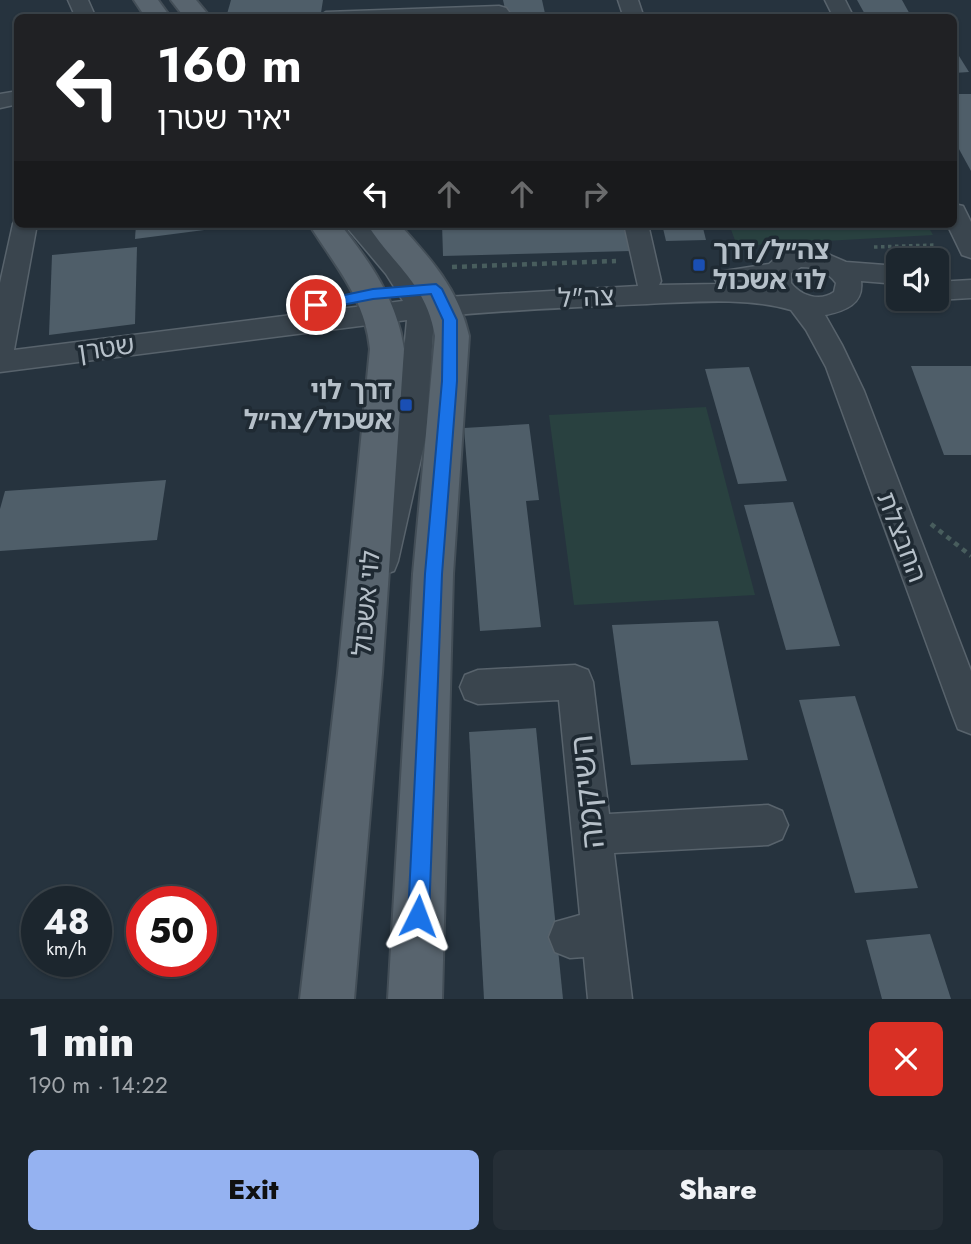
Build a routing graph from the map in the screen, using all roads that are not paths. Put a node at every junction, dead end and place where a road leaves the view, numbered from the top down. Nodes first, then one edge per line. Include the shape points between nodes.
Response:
1 (184, 0) edge
2 (499, 12) dead end
3 (196, 14) edge
4 (441, 14) edge
5 (957, 221) edge
6 (24, 228) edge
7 (327, 228) edge
8 (360, 228) edge
9 (385, 228) edge
10 (637, 228) edge
11 (970, 261) edge
12 (949, 269) edge
13 (840, 270) junction
14 (778, 271) junction
15 (886, 274) edge
16 (949, 280) edge
17 (648, 281) junction
18 (432, 293) junction
19 (886, 296) edge
20 (797, 301) junction
21 (840, 302) junction
22 (376, 304) junction
23 (0, 349) edge
24 (836, 357) junction
25 (0, 362) edge
26 (411, 436) junction
27 (433, 574) junction
28 (368, 606) junction
29 (478, 687) dead end
30 (971, 716) edge
31 (768, 825) dead end
32 (592, 835) junction
33 (327, 999) edge
34 (415, 999) edge
35 (610, 999) edge

1 - 3 main road
2 - 4 street
5 - 11 street
6 - 23 street
7 - 22 main road, לוי אשכול
8 - 18 street
9 - 18 main road
10 - 17 street
11 - 12 street
11 - 16 street
13 - 14 street via 827,261 801,258
13 - 15 street
13 - 21 street via 850,290
14 - 17 street, צה"ל
14 - 20 street via 779,286
17 - 18 street, צה"ל
18 - 20 street, צה"ל via 521,300 703,293
18 - 22 street, צה"ל
18 - 26 street via 421,337
18 - 27 main road via 452,336
19 - 21 street
20 - 21 street via 819,307
20 - 24 street via 824,333
21 - 24 street via 832,335
22 - 25 street, שטרן via 213,333
22 - 28 main road, לוי אשכול via 387,354
24 - 30 street, החבצלת
26 - 27 street via 416,495
26 - 28 street
27 - 34 main road
28 - 33 main road, לוי אשכול
29 - 32 street, השיקמה via 575,682
31 - 32 street
32 - 35 street, השיקמה via 586,936

